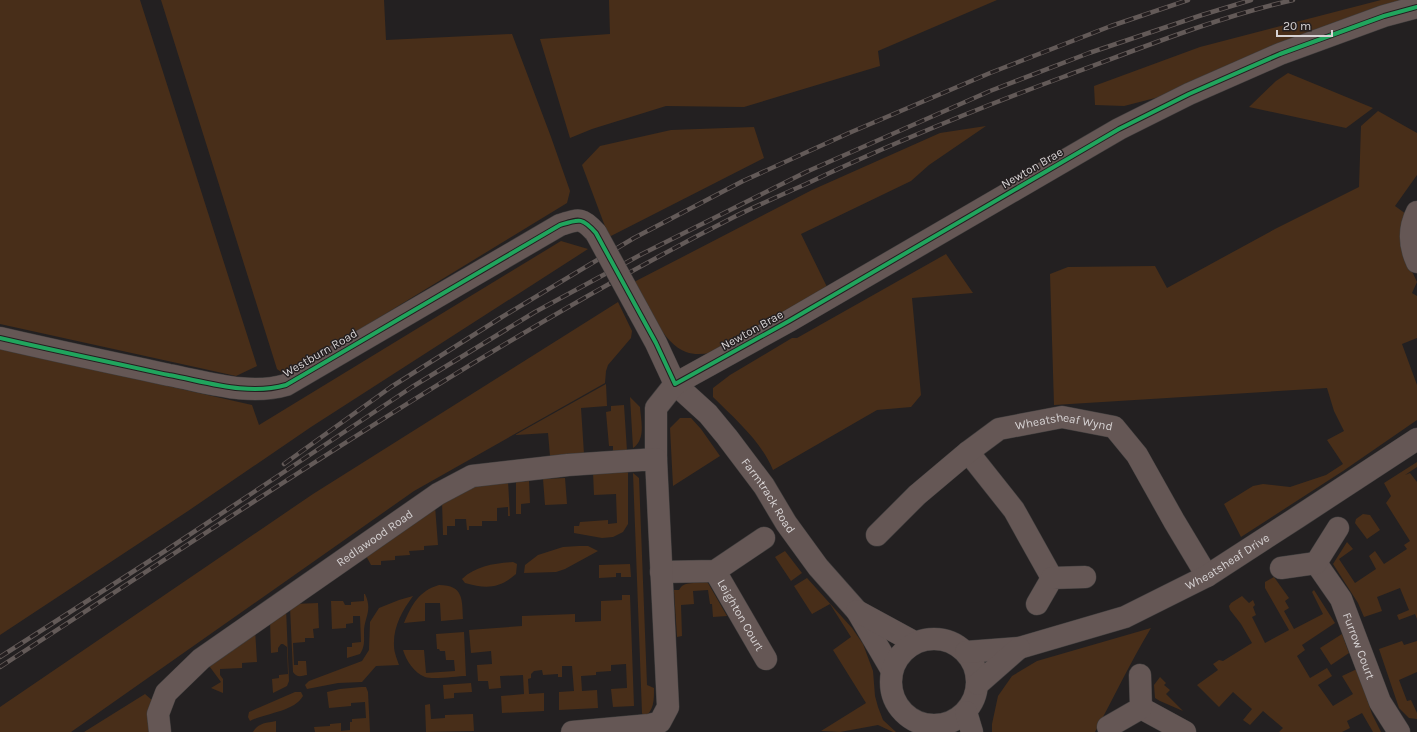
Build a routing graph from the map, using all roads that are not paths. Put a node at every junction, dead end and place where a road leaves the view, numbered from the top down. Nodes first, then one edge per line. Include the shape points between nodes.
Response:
1 (1417, 7) edge
2 (1417, 212) edge
3 (1417, 262) edge
4 (0, 338) edge
5 (675, 384) junction
6 (1417, 439) edge
7 (968, 452) junction
8 (656, 459) junction
9 (1338, 528) dead end
10 (878, 535) dead end
11 (764, 538) dead end
12 (1316, 563) junction
13 (1280, 568) dead end
14 (715, 571) junction
15 (661, 572) junction
16 (1207, 576) junction
17 (1085, 577) dead end
18 (1052, 578) junction
19 (1037, 604) dead end
20 (857, 611) junction
21 (914, 642) junction
22 (1019, 648) junction
23 (966, 652) junction
24 (766, 659) dead end
25 (891, 669) junction
26 (1140, 676) dead end
27 (978, 684) junction
28 (1141, 708) junction
29 (969, 722) edge
30 (663, 727) edge
31 (1108, 727) dead end
32 (943, 729) edge
33 (160, 732) edge
34 (572, 732) edge
35 (1185, 732) edge
36 (1399, 732) edge

1 - 5 street, Newton Brae via 1384,16 1280,54 1189,94 1119,129 789,321
2 - 3 street via 1413,220 1410,241
4 - 5 street, Westburn Road, bridge via 244,389 272,389 286,385 560,225 577,220 588,223 596,233 656,343
5 - 8 street via 656,408
5 - 20 street, Farmtrack Road via 708,414 727,437 764,486 786,523 818,567
6 - 16 street, Wheatsheaf Drive
7 - 10 street, Wheatsheaf Wynd via 917,495
7 - 16 street, Wheatsheaf Wynd via 999,430 1062,417 1114,427 1137,455
7 - 18 street via 1014,510
8 - 15 street
8 - 33 street, Redlawood Road via 568,465 472,476 438,494 201,659 166,693 158,714
9 - 12 street
11 - 14 street, Leighton Court
12 - 13 street
12 - 36 street, Furrow Court via 1341,599 1380,702
14 - 15 street, Leighton Court
14 - 24 street, Leighton Court
15 - 30 street via 668,707
16 - 22 street, Wheatsheaf Drive via 1124,617
17 - 18 street
18 - 19 street
20 - 21 street, Farmtrack Road
20 - 25 street, Farmtrack Road
21 - 23 street via 939,638 954,643
21 - 25 street via 902,652
22 - 23 street, Wheatsheaf Drive
22 - 27 street, Wheatsheaf Drive
23 - 27 street via 974,665
25 - 32 street via 892,695 899,709 910,719
26 - 28 street
27 - 29 street
28 - 31 street
28 - 35 street
29 - 32 street via 954,721
30 - 34 street via 649,725

